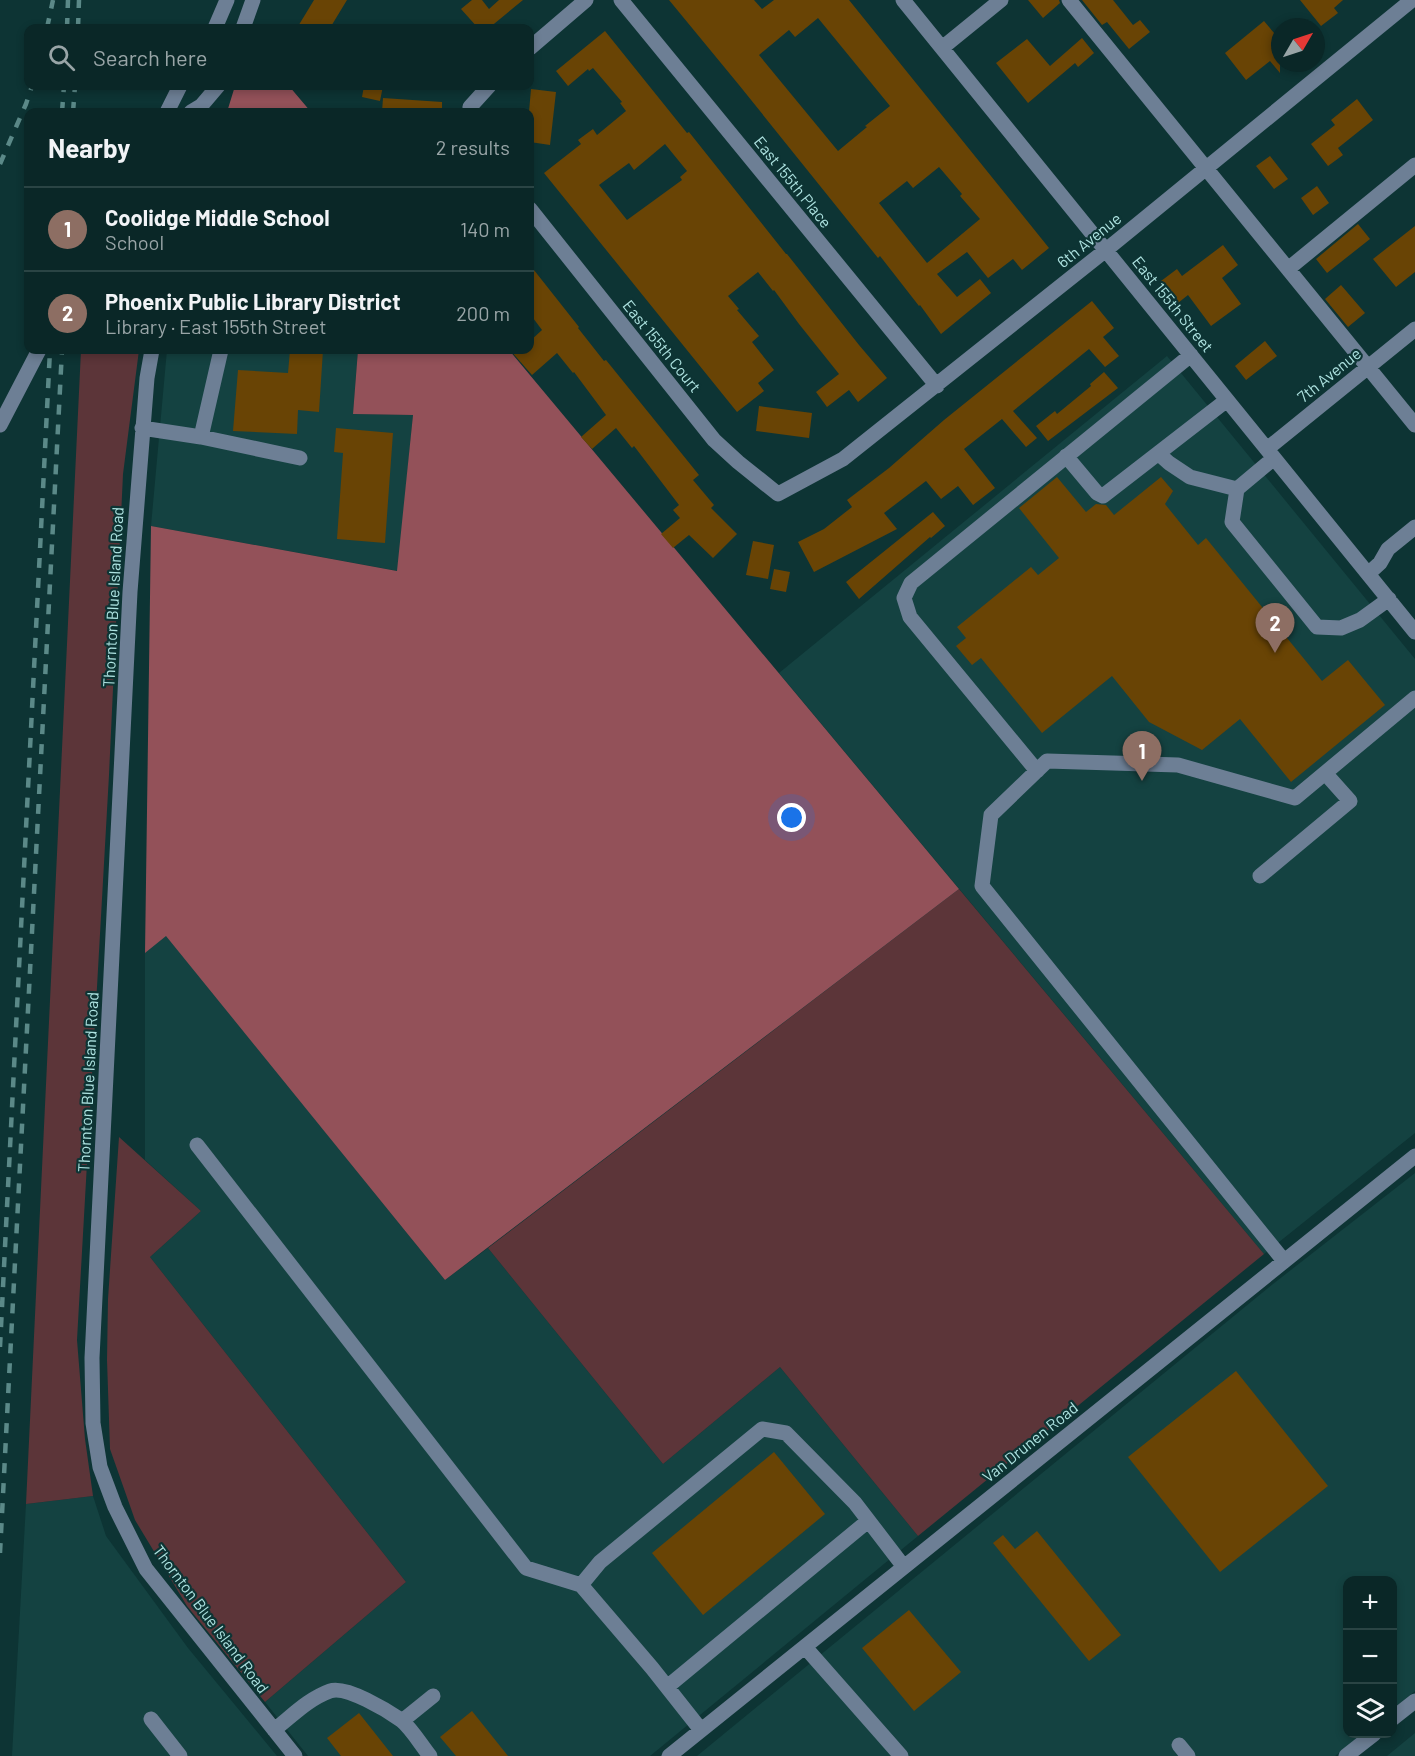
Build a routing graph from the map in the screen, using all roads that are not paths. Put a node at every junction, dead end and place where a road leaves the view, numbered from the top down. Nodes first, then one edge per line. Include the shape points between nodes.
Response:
1 (227, 0) edge
2 (253, 0) edge
3 (586, 0) edge
4 (621, 0) edge
5 (903, 0) edge
6 (1001, 0) edge
7 (1069, 0) edge
8 (1412, 0) edge
9 (218, 24) edge
10 (244, 24) edge
11 (534, 45) edge
12 (942, 48) junction
13 (178, 90) edge
14 (201, 90) edge
15 (214, 90) edge
16 (486, 90) edge
17 (169, 108) edge
18 (197, 108) edge
19 (199, 108) edge
20 (472, 108) edge
21 (1415, 165) edge
22 (1206, 168) junction
23 (534, 214) edge
24 (1106, 250) junction
25 (1288, 268) junction
26 (1415, 329) edge
27 (37, 354) edge
28 (151, 354) edge
29 (220, 354) edge
30 (1191, 355) junction
31 (1368, 367) junction
32 (937, 386) junction
33 (1227, 400) junction
34 (0, 424) edge
35 (1415, 424) edge
36 (142, 428) junction
37 (201, 438) junction
38 (1159, 454) junction
39 (1270, 454) junction
40 (1066, 456) junction
41 (300, 458) dead end
42 (1237, 489) junction
43 (778, 494) joint
44 (1415, 527) edge
45 (1368, 574) junction
46 (1389, 599) junction
47 (1415, 632) edge
48 (1415, 698) edge
49 (1037, 771) junction
50 (1325, 772) junction
51 (1260, 876) dead end
52 (197, 1145) dead end
53 (1415, 1156) edge
54 (1284, 1261) junction
55 (868, 1521) junction
56 (904, 1567) junction
57 (581, 1585) junction
58 (805, 1647) junction
59 (667, 1687) junction
60 (433, 1696) dead end
61 (1415, 1701) edge
62 (1397, 1715) edge
63 (151, 1719) dead end
64 (402, 1721) junction
65 (274, 1730) junction
66 (700, 1730) junction
67 (1369, 1738) edge
68 (180, 1756) edge
69 (295, 1756) edge
70 (430, 1756) edge
71 (669, 1756) edge
72 (901, 1756) edge
73 (1346, 1756) edge

1 - 9 street
2 - 10 street
3 - 11 street
4 - 32 street, East 155th Place
5 - 12 street, East 155th Street
6 - 12 street
7 - 22 street
8 - 22 street, 6th Avenue
12 - 24 street, East 155th Street
13 - 17 street
14 - 18 street
15 - 19 street
16 - 20 street
21 - 25 street
22 - 24 street, 6th Avenue
22 - 25 street
23 - 43 street, East 155th Court via 714,440
24 - 30 street, East 155th Street
24 - 32 street, 6th Avenue
25 - 31 street
26 - 31 street, 7th Avenue
27 - 34 street
28 - 36 street, Thornton Blue Island Road
29 - 37 street
30 - 33 street, East 155th Street
30 - 40 street
31 - 35 street
31 - 39 street, 7th Avenue
32 - 43 street, 6th Avenue via 843,459
33 - 38 street
33 - 39 street, East 155th Street
36 - 37 street
36 - 65 street, Thornton Blue Island Road via 130,592 92,1358 93,1423 100,1467 146,1569
37 - 41 street
38 - 40 street via 1103,496
38 - 42 street via 1190,477
39 - 42 street, 7th Avenue
39 - 45 street, East 155th Street
40 - 49 street via 910,583 904,598 910,617
42 - 46 street via 1232,522 1317,627 1341,628
44 - 45 street via 1388,549
45 - 46 street, East 155th Street
46 - 47 street, East 155th Street
48 - 50 street
49 - 50 street via 1047,761 1178,765 1295,798
49 - 54 street via 991,815 982,886
50 - 51 street via 1350,801
52 - 57 street via 526,1568
53 - 54 street, Van Drunen Road
54 - 56 street, Van Drunen Road
55 - 56 street
55 - 57 street via 786,1433 762,1429 600,1562
55 - 59 street
56 - 58 street, Van Drunen Road
57 - 59 street
58 - 66 street, Van Drunen Road
58 - 72 street
59 - 66 street
60 - 64 street
61 - 62 street
63 - 68 street
64 - 65 street via 359,1696 333,1690 309,1701
64 - 70 street
65 - 69 street, Thornton Blue Island Road
66 - 71 street, Van Drunen Road
67 - 73 street

